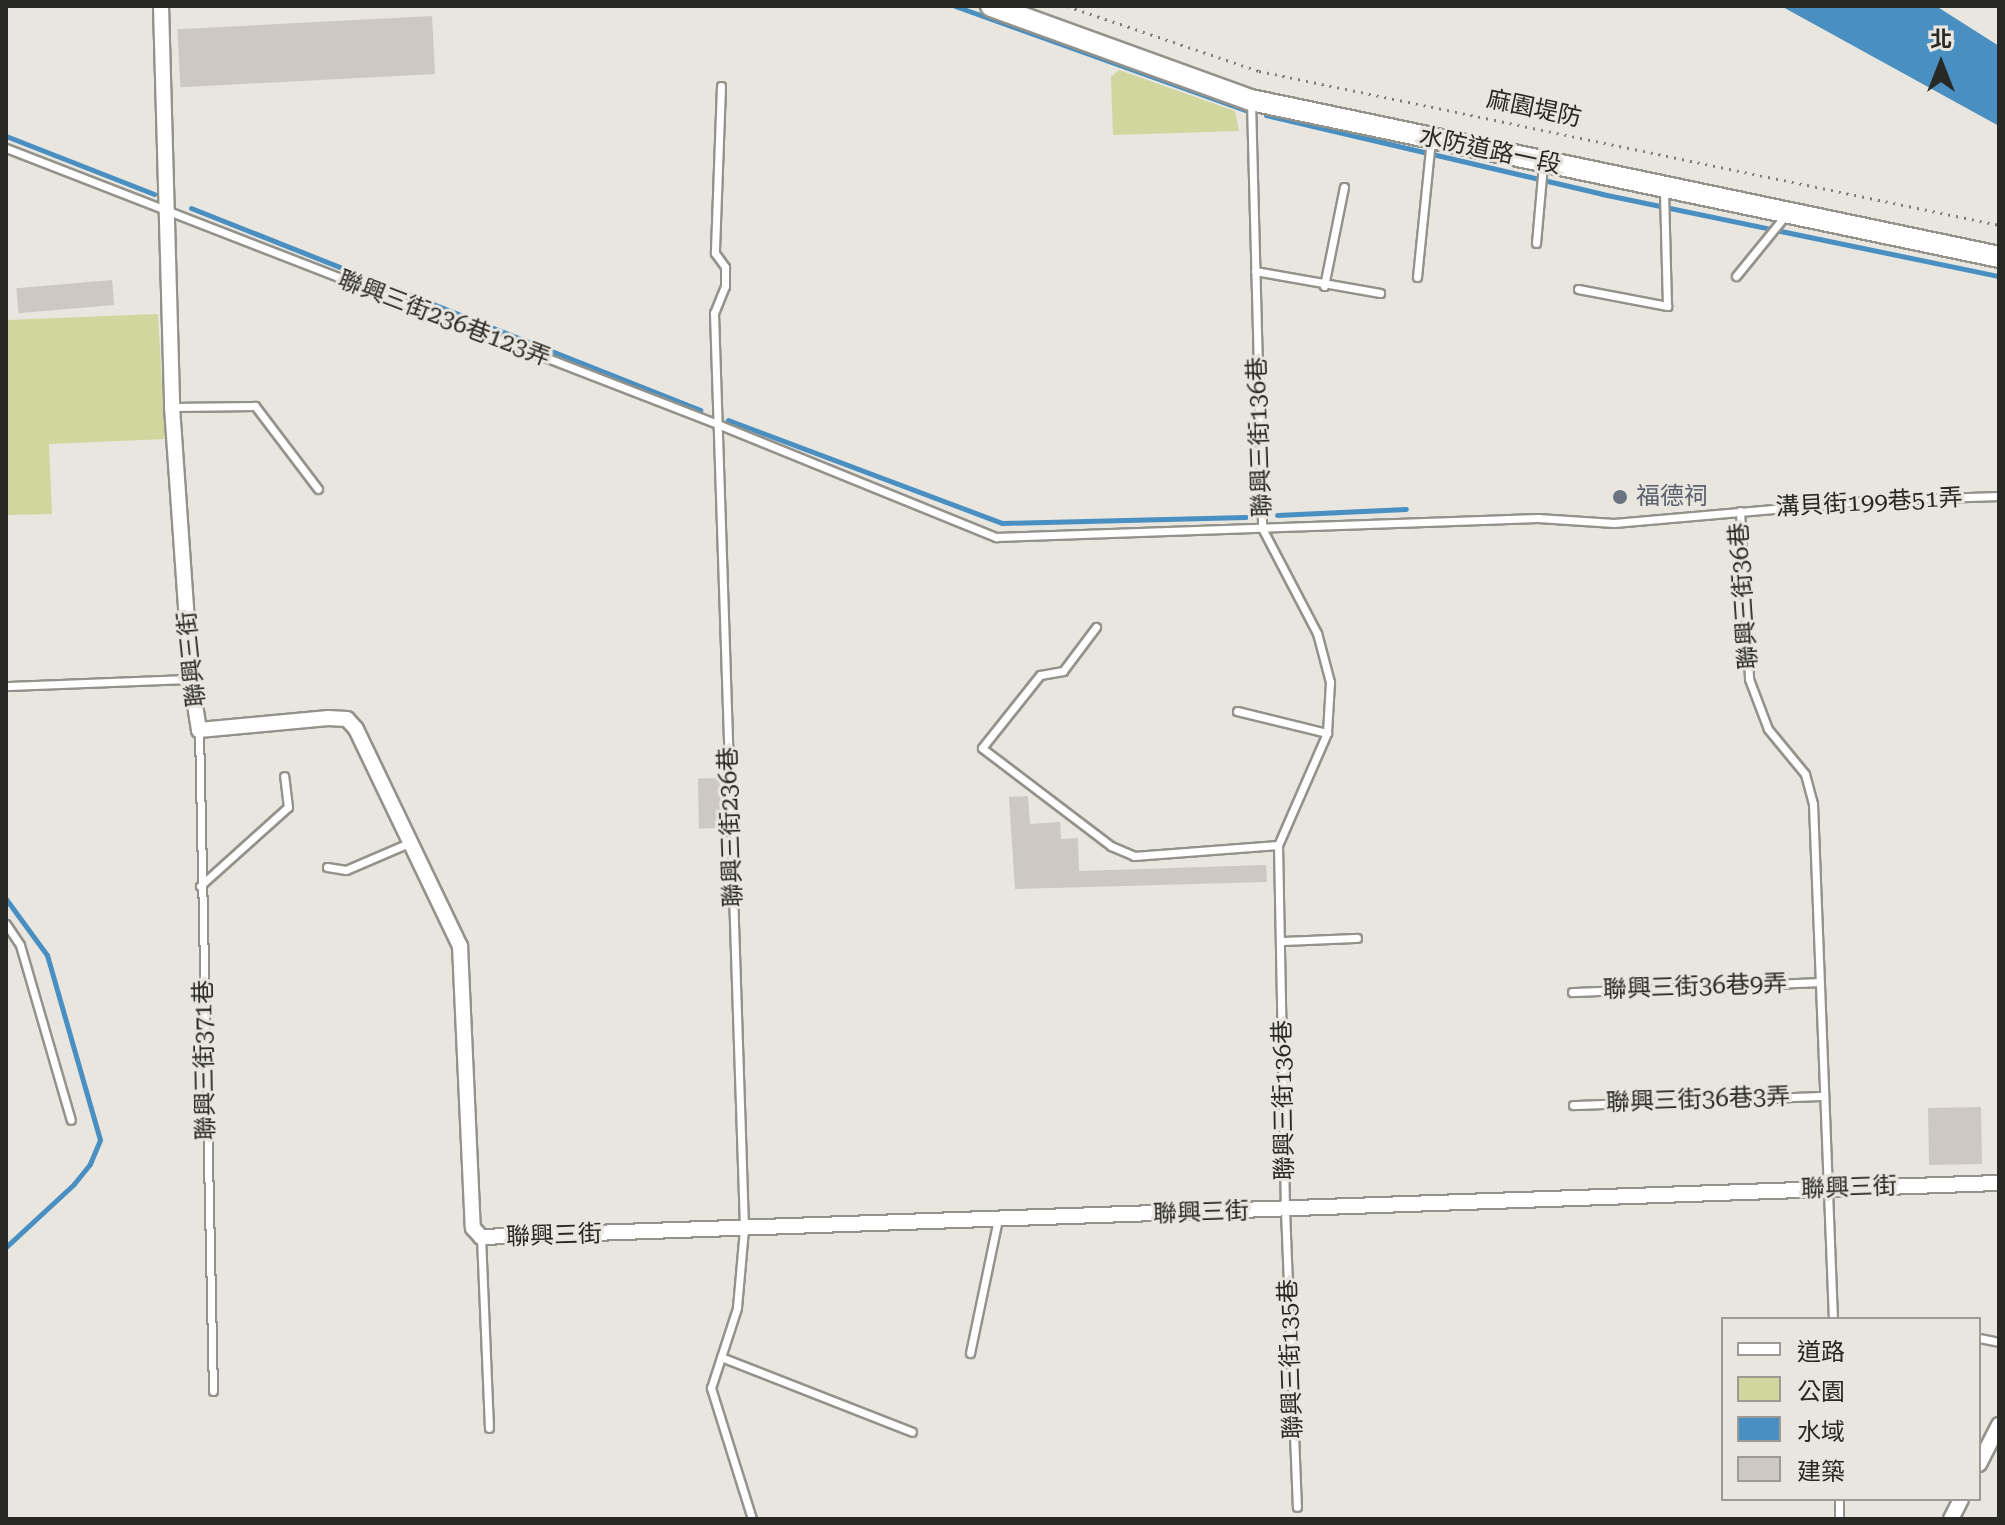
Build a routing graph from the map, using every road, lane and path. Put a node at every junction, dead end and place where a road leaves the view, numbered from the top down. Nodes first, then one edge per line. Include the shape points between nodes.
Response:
1 (161, 6) edge
2 (991, 6) edge
3 (1067, 6) edge
4 (721, 86) dead end
5 (1251, 100) junction
6 (1431, 141) junction
7 (6, 148) edge
8 (1543, 167) junction
9 (1344, 187) dead end
10 (1664, 192) junction
11 (168, 214) junction
12 (1784, 217) junction
13 (1999, 225) edge
14 (1536, 243) dead end
15 (1999, 257) edge
16 (1255, 271) junction
17 (1736, 276) dead end
18 (1417, 277) dead end
19 (1324, 286) junction
20 (1578, 289) dead end
21 (1380, 293) dead end
22 (172, 407) junction
23 (720, 425) junction
24 (318, 489) dead end
25 (1999, 496) edge
26 (1740, 511) junction
27 (1262, 528) junction
28 (1096, 627) dead end
29 (191, 679) junction
30 (6, 686) edge
31 (1237, 711) dead end
32 (199, 730) junction
33 (1327, 733) junction
34 (284, 776) dead end
35 (409, 843) junction
36 (1278, 845) junction
37 (327, 867) dead end
38 (200, 886) junction
39 (6, 924) edge
40 (1357, 938) dead end
41 (1281, 941) junction
42 (1818, 982) junction
43 (1572, 992) dead end
44 (1824, 1096) junction
45 (1573, 1105) dead end
46 (71, 1120) dead end
47 (1999, 1183) edge
48 (1828, 1189) junction
49 (1285, 1210) junction
50 (998, 1219) junction
51 (744, 1229) junction
52 (481, 1237) junction
53 (1833, 1317) edge
54 (970, 1353) dead end
55 (721, 1357) junction
56 (213, 1391) dead end
57 (1999, 1425) edge
58 (489, 1428) dead end
59 (912, 1432) dead end
60 (1981, 1460) edge
61 (1960, 1501) edge
62 (1297, 1507) dead end
63 (752, 1519) edge
64 (1951, 1519) edge

1 - 11 street, 聯興三街
2 - 5 street, 水防道路一段
3 - 13 path, 麻園堤防 via 1259,71
4 - 23 lane, 聯興三街236巷 via 715,253 725,267 725,286 714,313
5 - 6 street, 水防道路一段
5 - 16 lane, 聯興三街136巷
6 - 8 street, 水防道路一段
6 - 18 lane
7 - 11 lane, 聯興三街236巷123弄
8 - 10 street, 水防道路一段
8 - 14 lane
9 - 19 lane
10 - 12 street, 水防道路一段
10 - 20 lane via 1667,306
11 - 22 street, 聯興三街
11 - 23 lane, 聯興三街236巷123弄
12 - 15 street, 水防道路一段
12 - 17 lane
16 - 19 lane
16 - 27 lane, 聯興三街136巷
19 - 21 lane
22 - 24 lane via 255,406
22 - 29 street, 聯興三街
23 - 27 lane via 996,537
23 - 51 lane, 聯興三街236巷
25 - 26 lane, 溝貝街199巷51弄
26 - 27 lane, 聯興三街36巷 via 1614,523 1538,518
26 - 42 lane, 聯興三街36巷 via 1749,679 1768,729 1805,774 1813,804
27 - 33 lane, 聯興三街136巷 via 1317,633 1330,682
28 - 36 lane via 1063,671 1040,675 982,748 1111,846 1134,856
29 - 30 lane
29 - 32 street, 聯興三街
31 - 33 lane
32 - 35 street, 聯興三街 via 347,719
32 - 38 lane, 聯興三街371巷
33 - 36 lane, 聯興三街136巷
34 - 38 lane via 288,807
35 - 37 lane via 346,870
35 - 52 street, 聯興三街 via 460,946 473,1228
36 - 41 lane, 聯興三街136巷
38 - 56 lane, 聯興三街371巷
39 - 46 lane via 20,945
40 - 41 lane
41 - 49 lane, 聯興三街136巷
42 - 43 lane, 聯興三街36巷9弄
42 - 44 lane, 聯興三街36巷
44 - 45 lane, 聯興三街36巷3弄
44 - 48 lane, 聯興三街36巷
47 - 48 street, 聯興三街
48 - 49 street, 聯興三街
48 - 53 lane, 聯興三街36巷
49 - 50 street, 聯興三街
49 - 62 lane, 聯興三街135巷
50 - 51 street, 聯興三街
50 - 54 lane
51 - 52 street, 聯興三街
51 - 55 lane, 聯興三街236巷 via 737,1308
52 - 58 lane
55 - 59 lane
55 - 63 lane, 聯興三街236巷 via 711,1388
57 - 60 street
61 - 64 street

